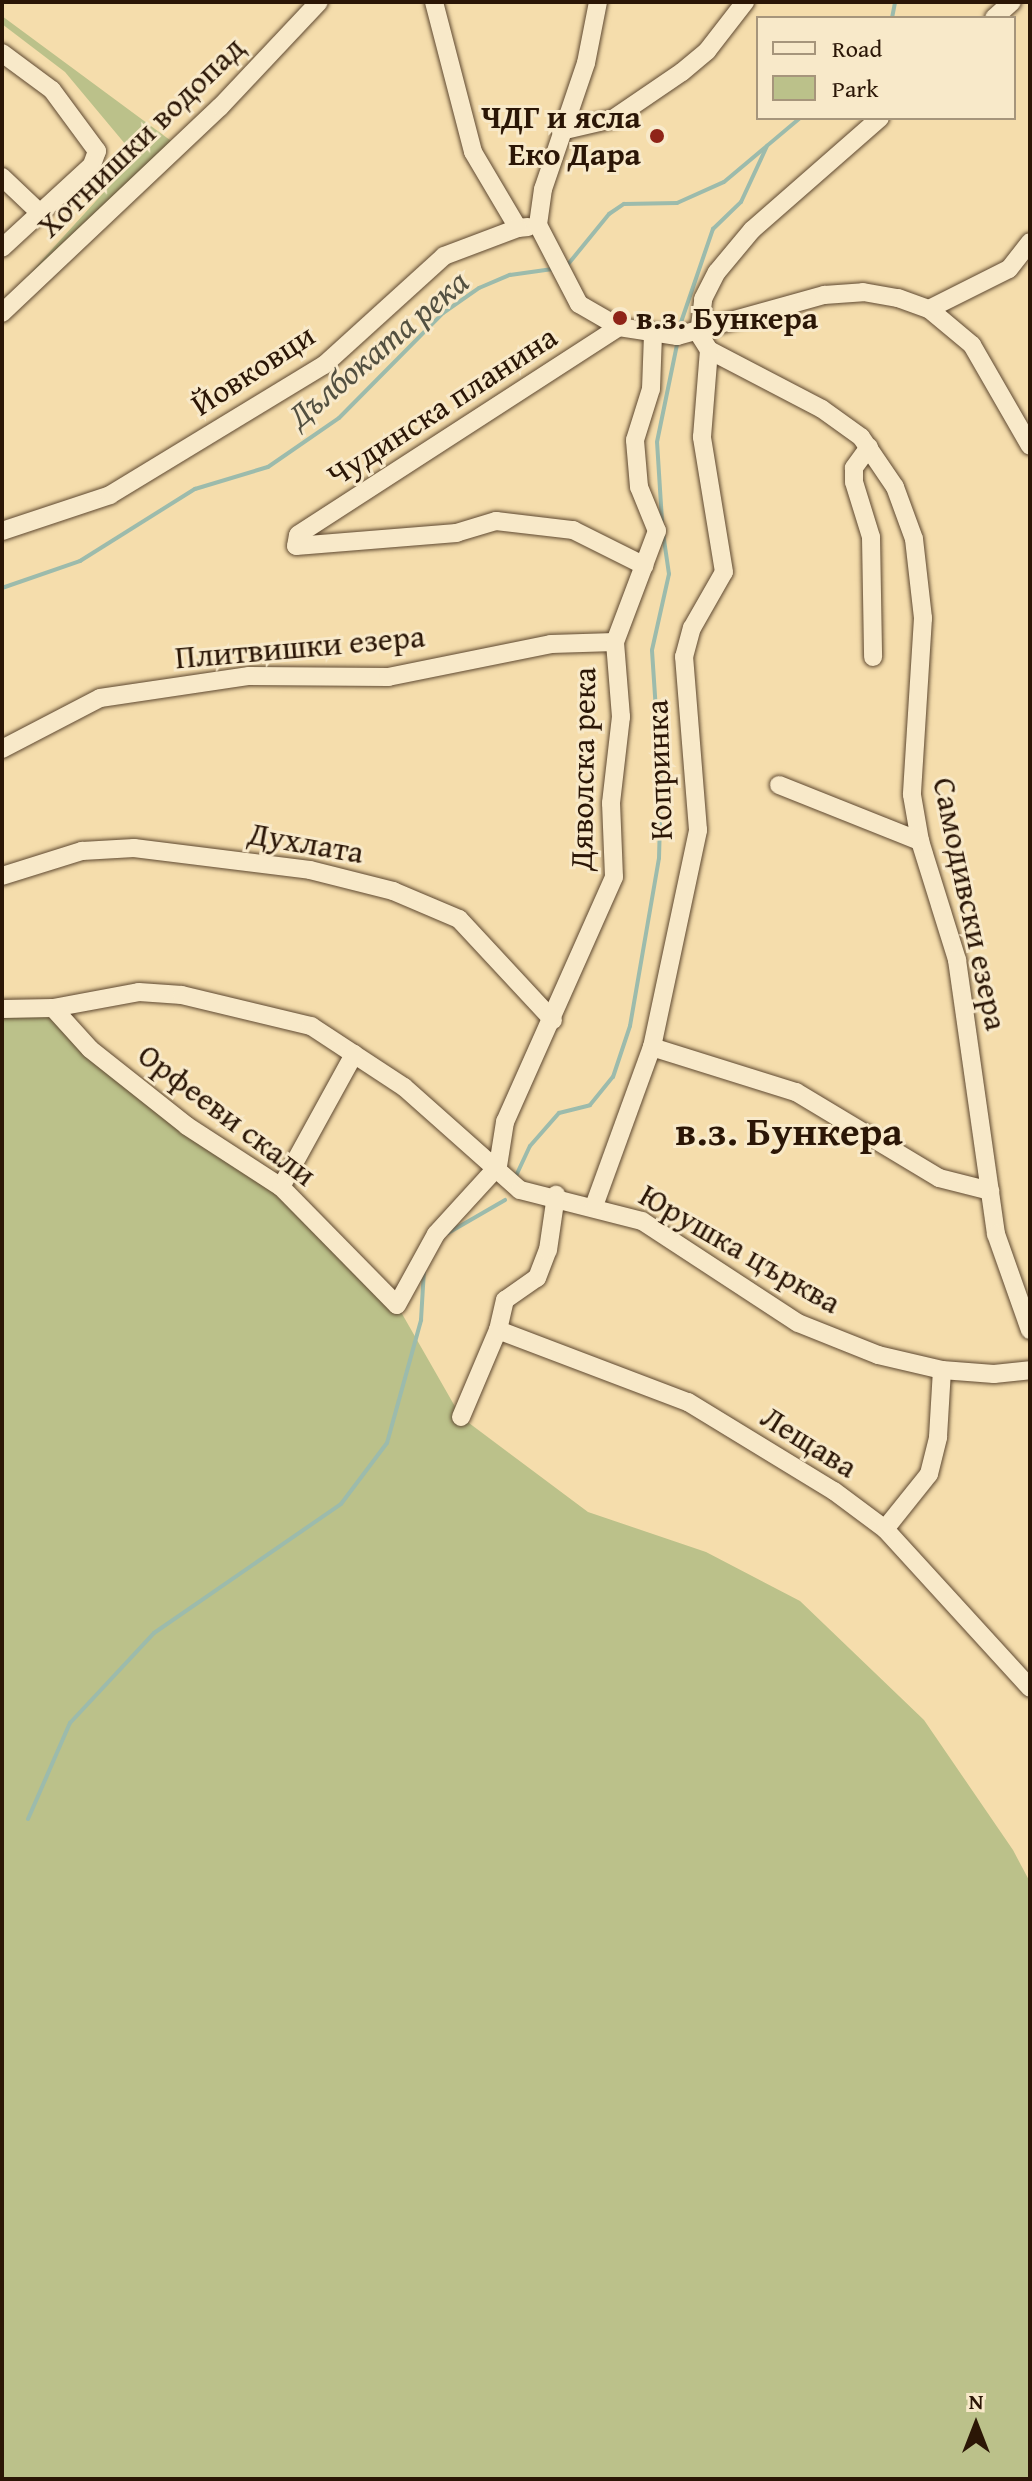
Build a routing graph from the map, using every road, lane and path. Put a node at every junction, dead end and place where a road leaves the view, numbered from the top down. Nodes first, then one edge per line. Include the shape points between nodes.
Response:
1 (319, 2) edge
2 (434, 2) edge
3 (598, 2) edge
4 (745, 2) edge
5 (1012, 2) edge
6 (996, 16) edge
7 (2, 53) edge
8 (878, 120) edge
9 (561, 131) junction
10 (2, 177) edge
11 (40, 213) junction
12 (538, 225) junction
13 (518, 228) junction
14 (1030, 242) edge
15 (2, 248) edge
16 (6, 301) edge
17 (929, 309) junction
18 (619, 327) junction
19 (699, 334) junction
20 (653, 335) junction
21 (709, 350) junction
22 (1030, 446) edge
23 (869, 447) junction
24 (2, 531) edge
25 (645, 566) junction
26 (615, 642) junction
27 (873, 657) dead end
28 (2, 749) edge
29 (779, 785) dead end
30 (920, 841) junction
31 (2, 876) edge
32 (53, 1008) junction
33 (2, 1009) edge
34 (553, 1020) junction
35 (652, 1047) junction
36 (354, 1054) junction
37 (498, 1166) junction
38 (281, 1187) junction
39 (990, 1191) junction
40 (556, 1195) junction
41 (594, 1206) junction
42 (498, 1330) junction
43 (1030, 1330) edge
44 (942, 1370) junction
45 (1030, 1370) edge
46 (461, 1417) dead end
47 (885, 1529) junction
48 (1030, 1688) edge

1 - 16 street, Хотнишки водопад via 220,107
2 - 13 street via 473,152
3 - 9 street via 586,63
4 - 9 street via 707,51 682,72 613,119
5 - 6 street
7 - 11 street via 52,90 97,151 92,165
8 - 19 street via 752,230 726,261 703,299
9 - 12 street
10 - 11 street
11 - 15 street
12 - 13 street, Йовковци
12 - 18 street via 550,257 579,304
13 - 24 street, Йовковци via 444,256 324,365 110,495
14 - 17 street via 1009,269
17 - 19 street via 863,292 824,295
17 - 22 street via 972,345
18 - 20 street
18 - 25 street, Чудинска планина via 298,535 296,546 456,533 496,521 573,530
19 - 20 street
19 - 21 street
20 - 25 street, Дяволска река via 651,389 635,440 639,487 657,531
21 - 23 street, Самодивски езера via 822,409
21 - 35 street, Копринка via 702,437 724,572 692,628 684,657 698,830
23 - 27 street via 854,468 854,482 871,537
23 - 30 street, Самодивски езера via 895,487 920,568 923,618 911,782
25 - 26 street, Дяволска река
26 - 28 street, Плитвишки езера via 551,644 388,677 249,676 100,698
26 - 34 street, Дяволска река via 621,717 611,803 614,877
29 - 30 street
30 - 39 street, Самодивски езера via 957,960
31 - 34 street, Духлата via 82,851 134,848 310,870 393,891 459,919
32 - 33 street, Юрушка църква
32 - 36 street, Юрушка църква via 139,992 182,995 311,1026
32 - 38 street, Орфееви скали via 90,1049 175,1116
34 - 37 street, Дяволска река via 505,1122
35 - 39 street via 796,1092 939,1178
35 - 41 street, Копринка
36 - 37 street, Юрушка църква via 404,1087
36 - 38 street
37 - 38 street, Орфееви скали via 436,1234 397,1305
37 - 40 street, Юрушка църква via 505,1181 520,1190
39 - 43 street, Самодивски езера via 996,1234
40 - 41 street, Юрушка църква
40 - 42 street via 548,1250 537,1278 505,1300
41 - 44 street, Юрушка църква via 642,1221 798,1323 878,1355
42 - 46 street
42 - 47 street, Лещава via 688,1402 834,1491
44 - 45 street, Юрушка църква
44 - 47 street via 938,1437 929,1474
47 - 48 street, Лещава

